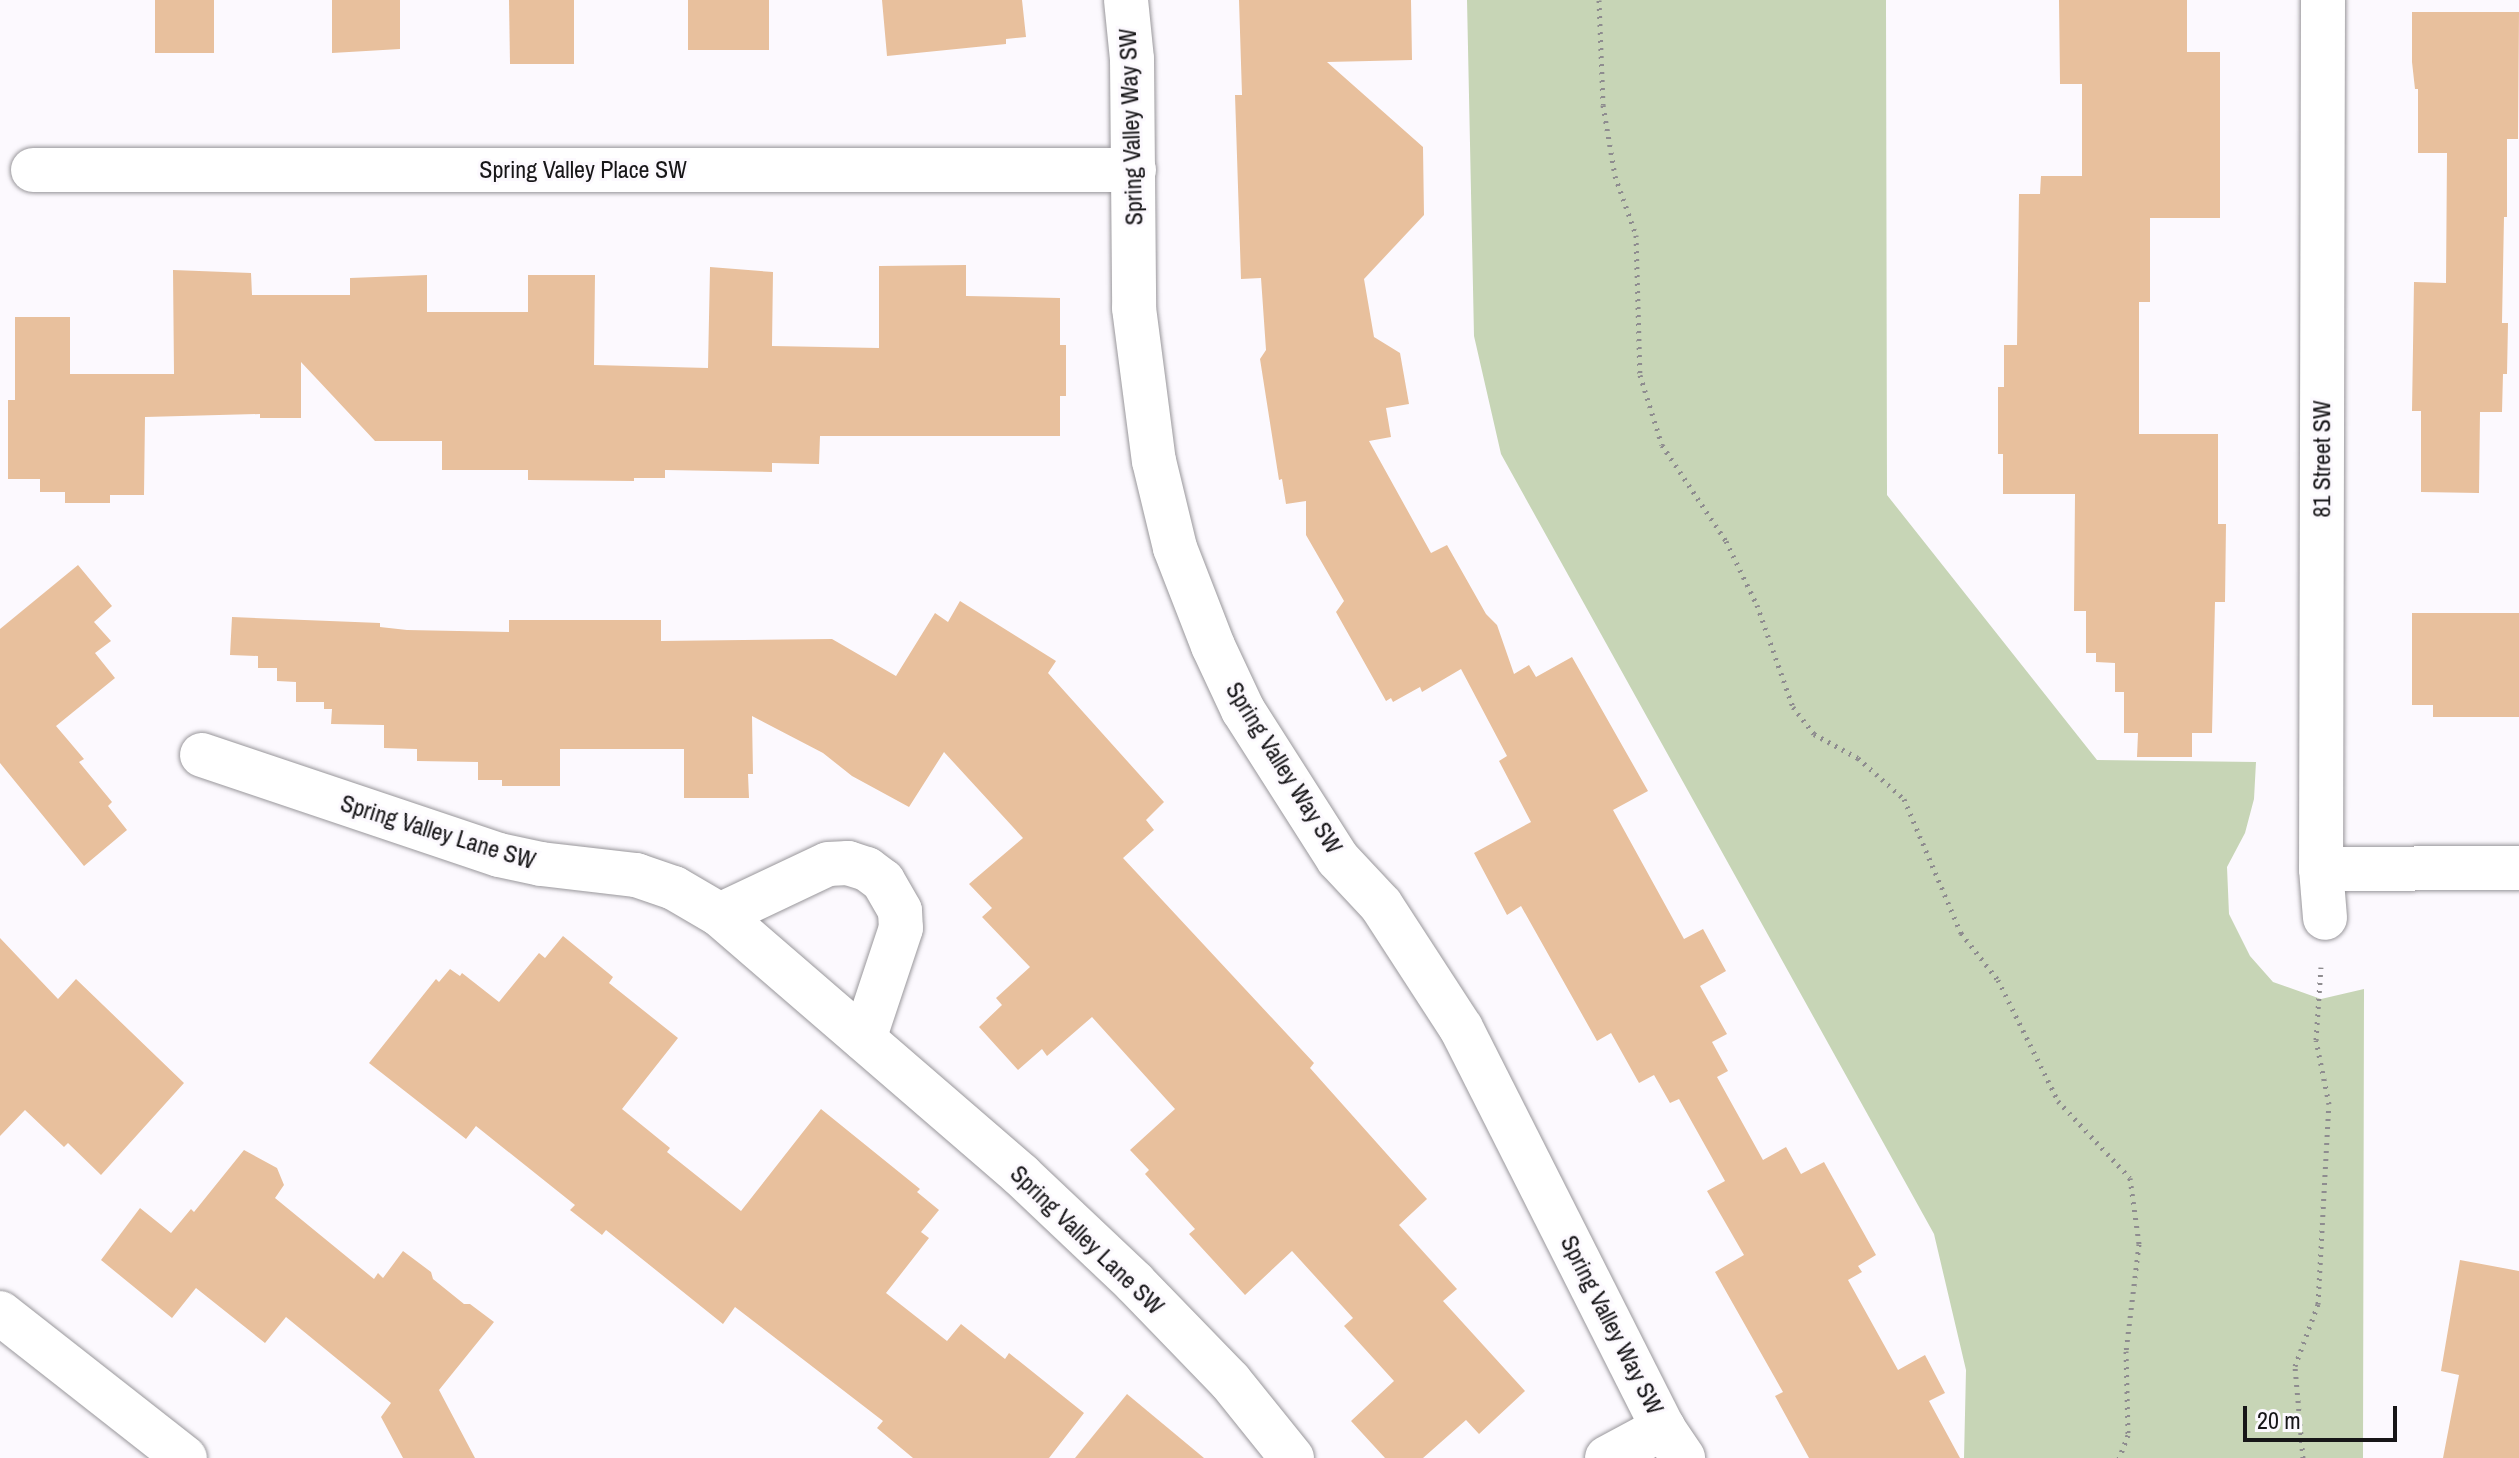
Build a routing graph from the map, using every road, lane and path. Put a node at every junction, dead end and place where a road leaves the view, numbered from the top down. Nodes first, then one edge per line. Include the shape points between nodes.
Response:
1 (1126, 0) edge
2 (1599, 0) edge
3 (2323, 0) edge
4 (33, 170) dead end
5 (1134, 170) junction
6 (202, 755) dead end
7 (2519, 868) edge
8 (2321, 869) junction
9 (720, 915) junction
10 (2325, 918) joint
11 (864, 1039) junction
12 (0, 1313) edge
13 (1673, 1443) edge
14 (185, 1458) edge
15 (1292, 1458) edge
16 (1607, 1458) edge
17 (2119, 1458) edge
18 (2303, 1458) edge

1 - 5 street, Spring Valley Way SW
2 - 17 path via 1603,105 1615,176 1636,235 1640,375 1662,445 1726,541 1757,605 1793,707 1814,734 1858,758 1904,799 1961,933 1998,980 2058,1101 2130,1178 2139,1244 2126,1351 2128,1435
3 - 8 street, 81 Street SW
4 - 5 street, Spring Valley Place SW
5 - 13 street, Spring Valley Way SW via 1134,308 1154,461 1175,548 1213,646 1243,710 1338,859 1381,905 1461,1028
6 - 9 street, Spring Valley Lane SW via 499,855 636,875 674,888
7 - 8 street
8 - 10 street, 81 Street SW
9 - 11 street, Spring Valley Lane SW
9 - 11 street via 828,864 848,863 883,881 900,911 901,928
10 - 18 path via 2316,1040 2329,1104 2318,1304 2295,1366
11 - 15 street, Spring Valley Lane SW via 1134,1282 1230,1381
12 - 14 street
13 - 16 street

